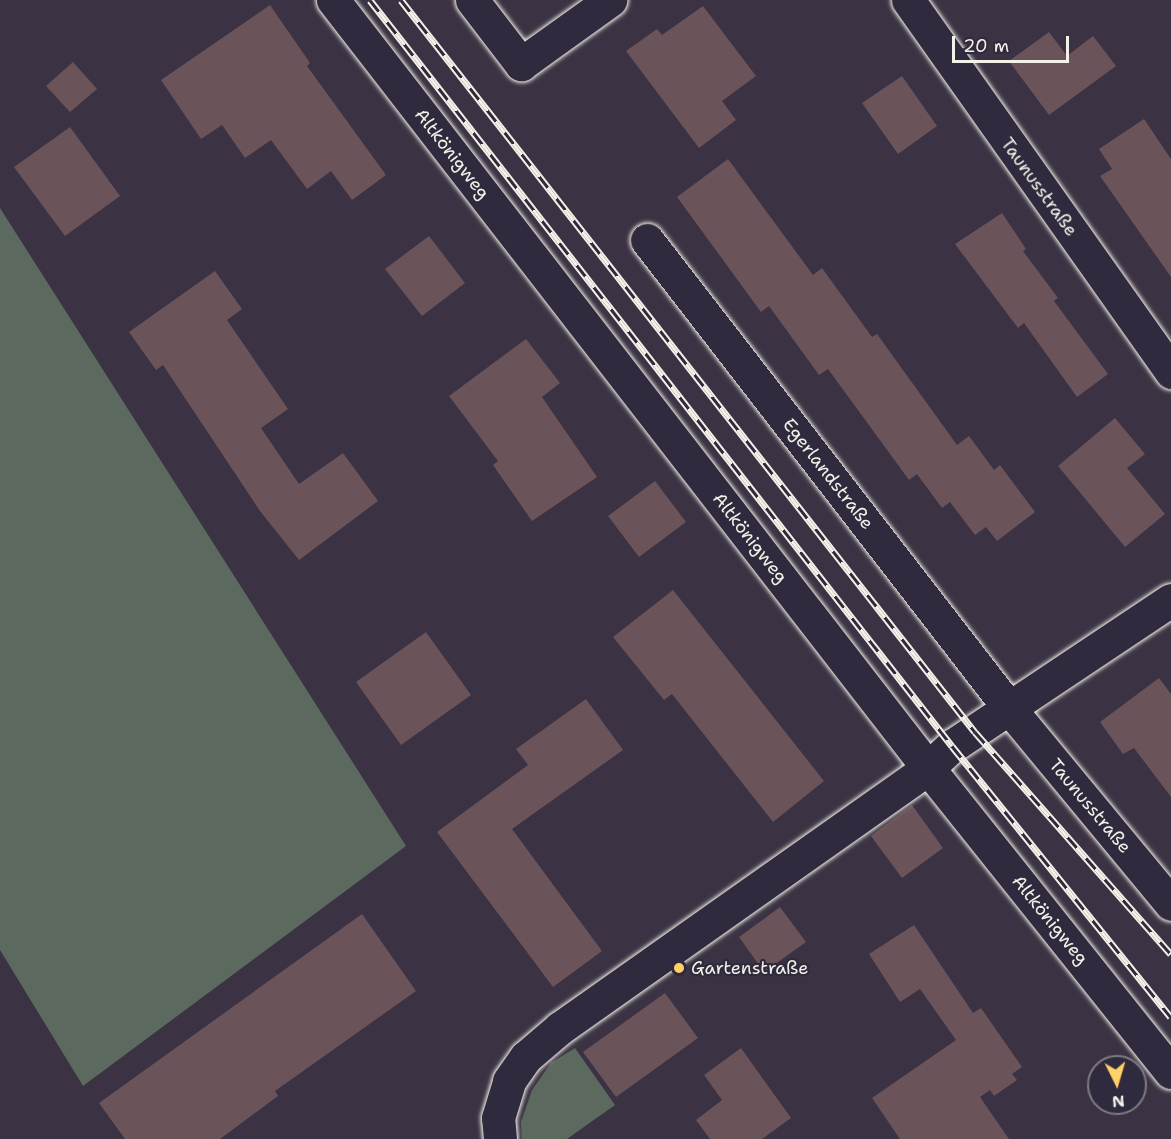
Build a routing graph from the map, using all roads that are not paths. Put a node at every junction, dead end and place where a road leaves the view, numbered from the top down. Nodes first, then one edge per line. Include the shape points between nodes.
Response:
1 (333, 0) edge
2 (472, 0) edge
3 (610, 0) edge
4 (908, 0) edge
5 (647, 240) dead end
6 (1171, 372) edge
7 (1171, 600) edge
8 (1009, 708) junction
9 (928, 768) junction
10 (1171, 904) edge
11 (1171, 1072) edge
12 (500, 1139) edge

1 - 9 street, Altkönigweg
2 - 3 street via 521,64
4 - 6 street, Taunusstraße
5 - 8 street, Egerlandstraße
7 - 8 street
8 - 9 street
8 - 10 street, Taunusstraße
9 - 11 street, Altkönigweg
9 - 12 street via 668,950 526,1057 509,1081 498,1118

